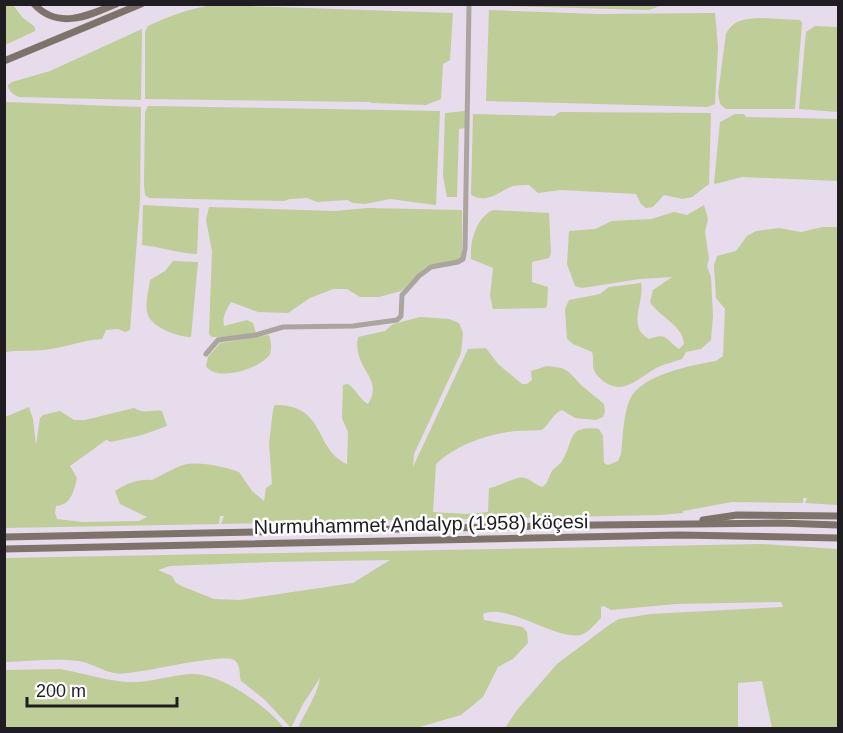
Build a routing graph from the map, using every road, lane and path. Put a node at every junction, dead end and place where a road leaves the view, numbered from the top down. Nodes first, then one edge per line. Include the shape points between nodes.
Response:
1 (34, 4) edge
2 (116, 4) edge
3 (141, 4) edge
4 (469, 4) edge
5 (4, 61) edge
6 (206, 354) dead end
7 (838, 516) edge
8 (678, 524) junction
9 (838, 525) edge
10 (4, 537) edge
11 (838, 538) edge
12 (4, 549) edge

1 - 2 main road via 52,18 67,20 83,18
3 - 5 main road
4 - 6 street via 463,259 423,272 402,295 401,316 397,320 353,326 283,327 218,340
7 - 8 main road via 737,515
8 - 9 main road, Nurmuhammet Andalyp (1958) köçesi
8 - 10 main road, Nurmuhammet Andalyp (1958) köçesi
11 - 12 main road, Nurmuhammet Andalyp (1958) köçesi via 691,535

